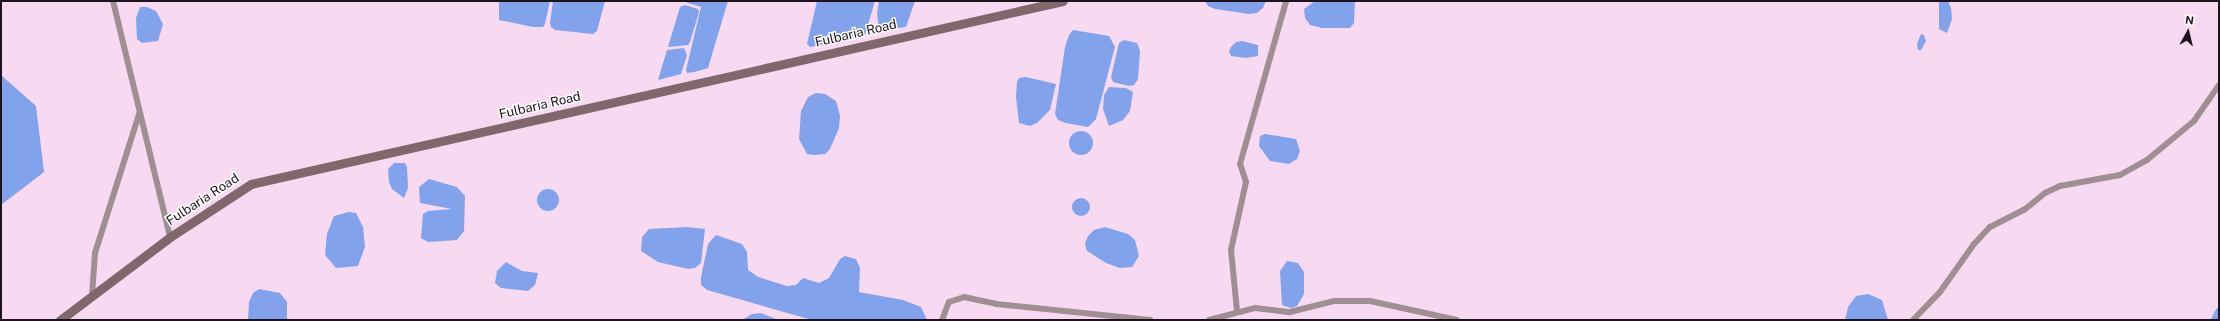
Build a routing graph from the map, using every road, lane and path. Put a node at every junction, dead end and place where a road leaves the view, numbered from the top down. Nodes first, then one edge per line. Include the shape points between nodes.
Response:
1 (113, 1) edge
2 (1063, 1) edge
3 (1286, 1) edge
4 (2219, 85) edge
5 (139, 114) junction
6 (170, 238) junction
7 (92, 296) junction
8 (1238, 311) junction
9 (1228, 317) edge
10 (60, 320) edge
11 (942, 320) edge
12 (1150, 320) edge
13 (1209, 320) edge
14 (1457, 320) edge
15 (1913, 320) edge

1 - 5 street
2 - 6 main road, Fulbaria Road via 251,184
3 - 8 street via 1240,164 1246,182 1231,250
4 - 15 street via 2194,121 2147,160 2120,175 2060,186 2045,192 2024,210 1990,227 1974,244 1940,292
5 - 6 street
5 - 7 street via 95,253
6 - 7 main road, Fulbaria Road
7 - 10 main road, Fulbaria Road
8 - 9 street
8 - 14 street via 1255,308 1290,312 1334,301 1370,301
9 - 13 street
11 - 12 street via 949,302 964,297 996,304

